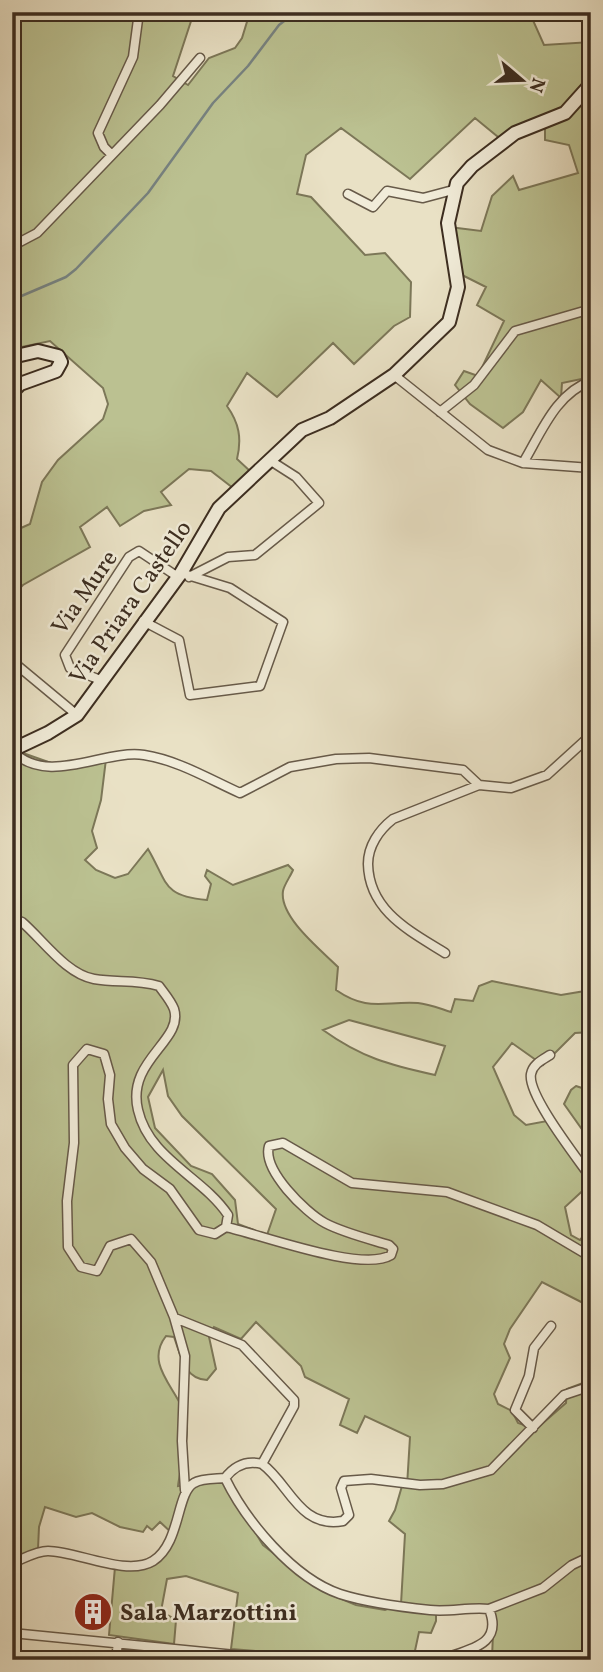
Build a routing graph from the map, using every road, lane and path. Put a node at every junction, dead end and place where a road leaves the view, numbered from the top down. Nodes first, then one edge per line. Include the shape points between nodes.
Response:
1 (139, 12) edge
2 (200, 58) dead end
3 (591, 84) edge
4 (111, 154) junction
5 (453, 190) junction
6 (348, 194) dead end
7 (12, 242) edge
8 (591, 311) edge
9 (12, 357) edge
10 (394, 375) junction
11 (591, 381) edge
12 (12, 392) edge
13 (441, 413) junction
14 (271, 461) junction
15 (523, 463) junction
16 (591, 468) edge
17 (183, 576) junction
18 (143, 621) junction
19 (12, 661) edge
20 (103, 681) junction
21 (77, 715) junction
22 (591, 735) edge
23 (12, 751) edge
24 (479, 785) junction
25 (12, 918) edge
26 (445, 953) dead end
27 (550, 1055) dead end
28 (591, 1178) edge
29 (226, 1227) junction
30 (591, 1257) edge
31 (175, 1318) junction
32 (551, 1326) dead end
33 (591, 1386) edge
34 (533, 1428) junction
35 (262, 1464) junction
36 (225, 1478) junction
37 (185, 1490) junction
38 (591, 1556) edge
39 (12, 1563) edge
40 (489, 1609) junction
41 (12, 1633) edge
42 (118, 1642) junction
43 (232, 1657) edge
44 (116, 1660) edge
45 (286, 1660) edge
46 (440, 1660) edge

1 - 4 street via 133,57 98,133
2 - 4 street
3 - 5 street via 565,113 515,133 472,166
4 - 7 street via 37,233
5 - 6 street via 423,198 387,191 373,207
5 - 10 street, Via Priara Castello via 448,223 458,287 455,307 436,337
8 - 13 street via 516,334 475,387
9 - 12 street via 48,351 61,362 56,371 20,384
10 - 13 street
10 - 14 street, Via Priara Castello via 330,418 302,430
11 - 15 street via 561,400
13 - 15 street via 488,450
14 - 17 street, Via Priara Castello via 219,509
14 - 17 street, Via Priara Castello via 296,477 319,503 255,555 228,557
15 - 16 street
17 - 18 street, Via Priara Castello
17 - 18 street via 230,589 282,622 260,686 190,695 179,640
17 - 20 street, Via Mure via 139,551 129,557 65,655 70,668
18 - 20 street, Via Priara Castello
19 - 21 street
20 - 21 street, Via Priara Castello
21 - 23 street, Via Priara Castello
22 - 24 street via 547,775 511,788
23 - 24 street via 46,767 66,768 140,754 166,760 240,793 290,767 336,759 369,758 463,770
24 - 26 street via 393,820 381,828 368,855 368,884 382,905 399,924
25 - 29 street via 69,967 93,979 136,979 159,986 175,1011 174,1023 167,1040 144,1064 137,1085 138,1110 148,1136 220,1203 228,1215
27 - 28 street via 537,1063 531,1082 552,1125
29 - 30 street via 296,1249 375,1259 391,1255 389,1245 325,1223 297,1200 276,1176 267,1153 269,1146 283,1143 352,1183 447,1192 537,1225
29 - 31 street via 215,1234 199,1230 170,1189 125,1148 111,1124 110,1075 104,1054 87,1049 73,1065 68,1247 81,1267 97,1271 110,1246 131,1239 151,1262
31 - 35 street via 242,1345 294,1400
31 - 37 street via 186,1356 181,1441
32 - 34 street via 534,1348 515,1410
33 - 34 street via 564,1395
34 - 35 street via 491,1470 468,1477 420,1485 344,1481 341,1488 349,1515 343,1521 322,1520 290,1500
35 - 36 street via 246,1463
36 - 37 street via 195,1481
36 - 40 street via 250,1522 303,1572 338,1593 434,1610
37 - 39 street via 175,1532 150,1563 131,1566 48,1551
38 - 40 street via 543,1588
40 - 46 street via 495,1623 491,1637
41 - 42 street
42 - 43 street
42 - 44 street
43 - 45 street

